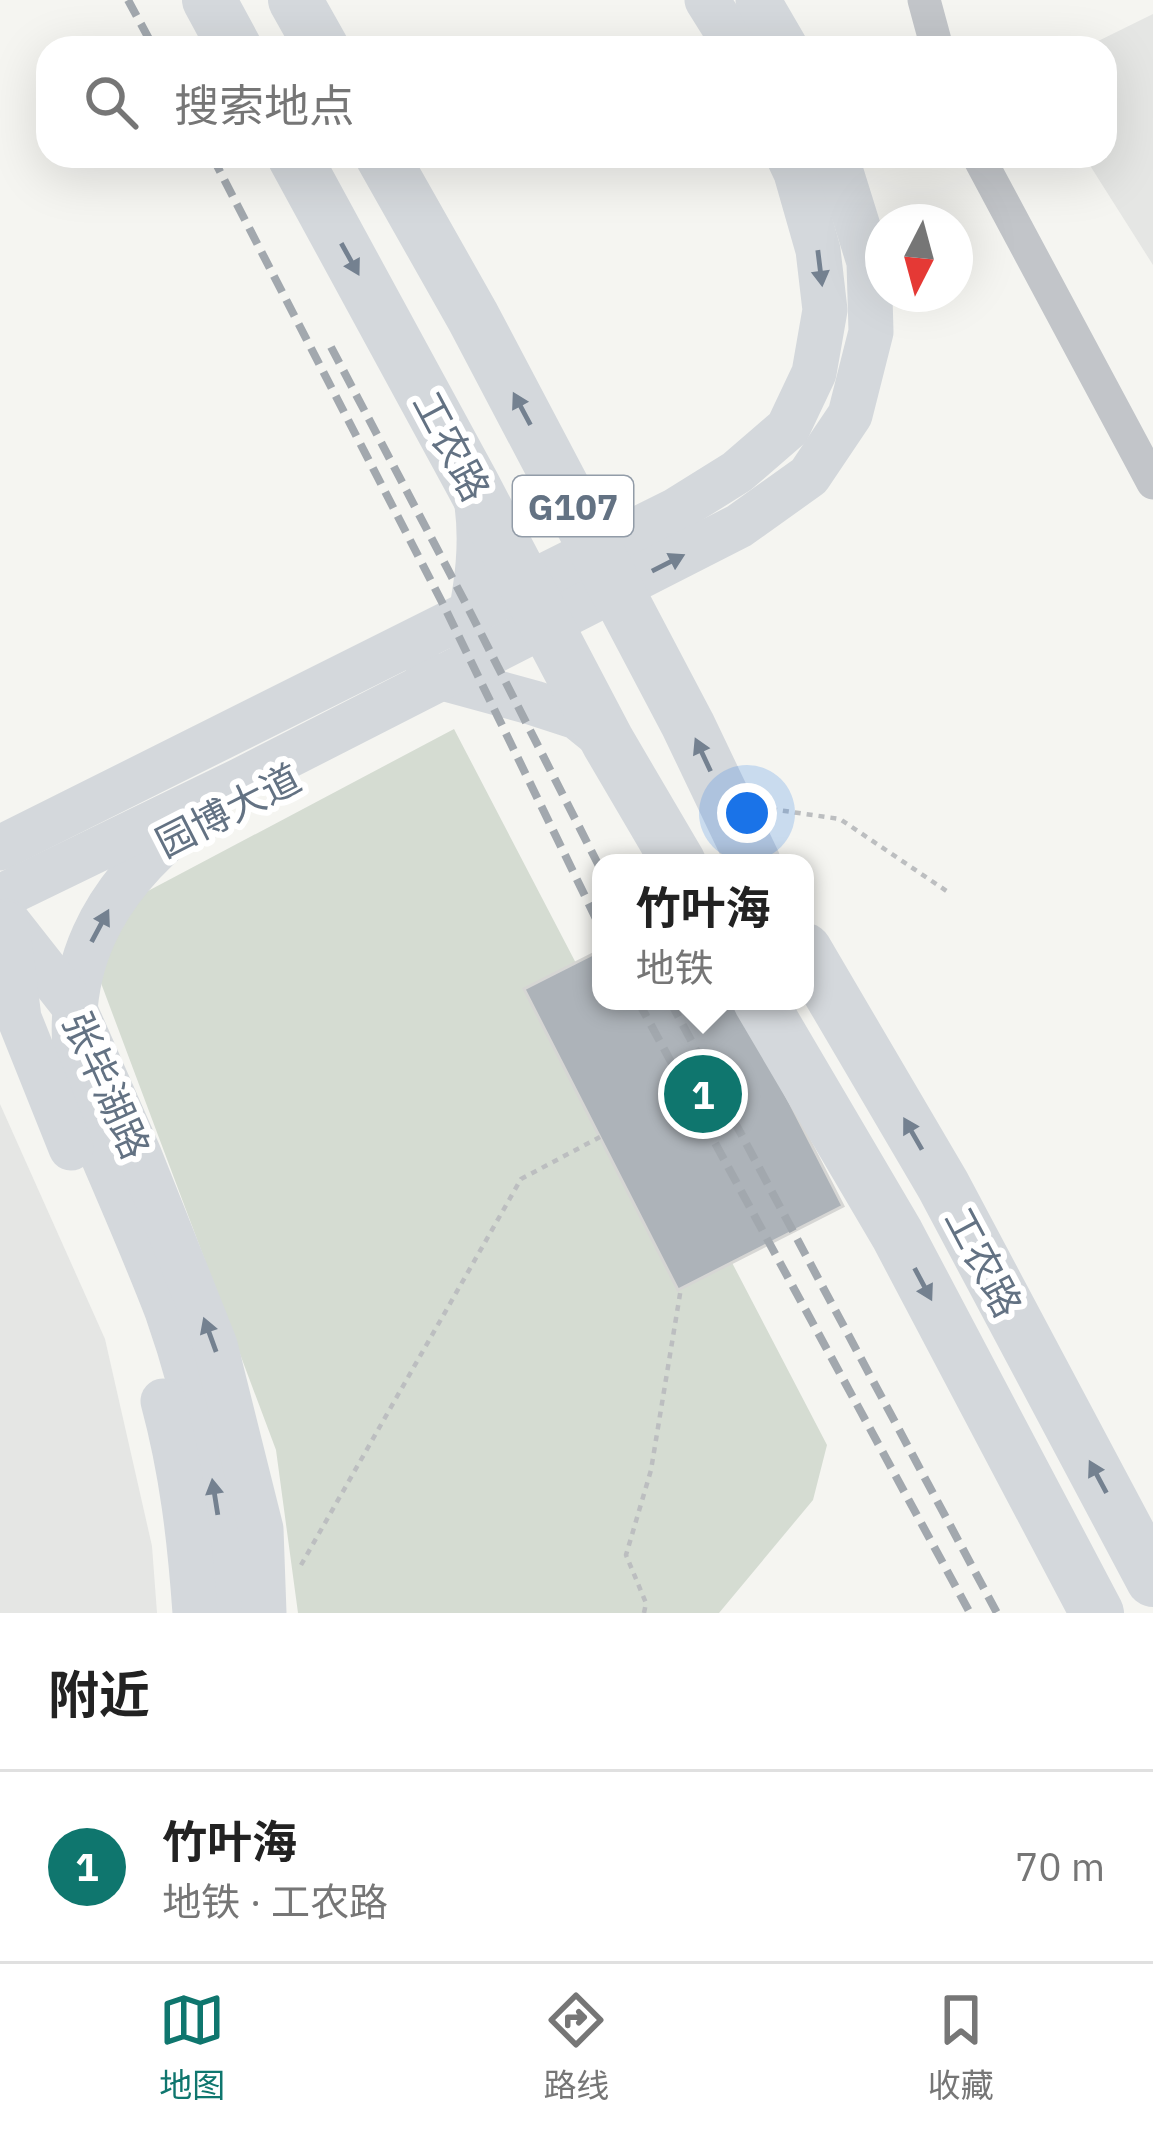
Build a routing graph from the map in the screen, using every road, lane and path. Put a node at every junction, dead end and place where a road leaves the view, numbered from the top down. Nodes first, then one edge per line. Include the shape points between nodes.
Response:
1 (209, 0) edge
2 (295, 0) edge
3 (707, 0) edge
4 (758, 0) edge
5 (924, 0) edge
6 (228, 36) edge
7 (315, 36) edge
8 (729, 36) edge
9 (779, 36) edge
10 (934, 36) edge
11 (301, 168) edge
12 (389, 168) edge
13 (794, 168) edge
14 (840, 168) edge
15 (984, 168) edge
16 (473, 484) junction
17 (1153, 484) edge
18 (446, 678) junction
19 (608, 742) junction
20 (241, 780) junction
21 (725, 802) junction
22 (0, 813) edge
23 (160, 844) junction
24 (0, 848) edge
25 (674, 854) edge
26 (750, 854) edge
27 (952, 894) dead end
28 (2, 914) edge
29 (814, 965) edge
30 (765, 1010) edge
31 (600, 1137) dead end
32 (681, 1288) dead end
33 (299, 1568) dead end
34 (1153, 1580) edge
35 (195, 1613) edge
36 (230, 1613) edge
37 (264, 1613) edge
38 (644, 1613) edge
39 (1097, 1613) edge

1 - 6 highway
2 - 7 highway
3 - 8 main road
4 - 9 main road
5 - 10 street
11 -> 16 highway, 工农路 / G107
21 -> 12 highway, 工农路 / G107
13 -> 24 main road via 818,250 825,310 814,373 788,428 737,472 676,510
20 -> 14 main road via 739,526 809,476 850,416 871,332 869,262
15 - 17 street
16 - 18 main road via 478,579 463,653
16 - 19 highway, 工农路 / G107
18 - 19 main road via 577,717
18 - 22 main road via 326,651
18 - 23 main road, 园博大道 via 387,730
19 - 25 highway, 工农路 / G107
20 - 23 main road
20 - 28 main road
21 - 26 highway, 工农路 / G107
21 - 27 path via 840,820
23 - 28 main road, 园博大道
36 -> 23 main road via 191,1388 94,1137 73,1034 93,936 126,880
28 - 35 main road, 张毕湖路 via 19,1018 148,1350 174,1442
37 -> 28 main road, 张毕湖路 via 261,1529 215,1345 73,1006
34 -> 29 highway, 工农路 via 943,1185
30 -> 39 highway, 工农路 via 897,1234
31 - 33 path via 520,1179
32 - 38 path via 651,1470 626,1555

